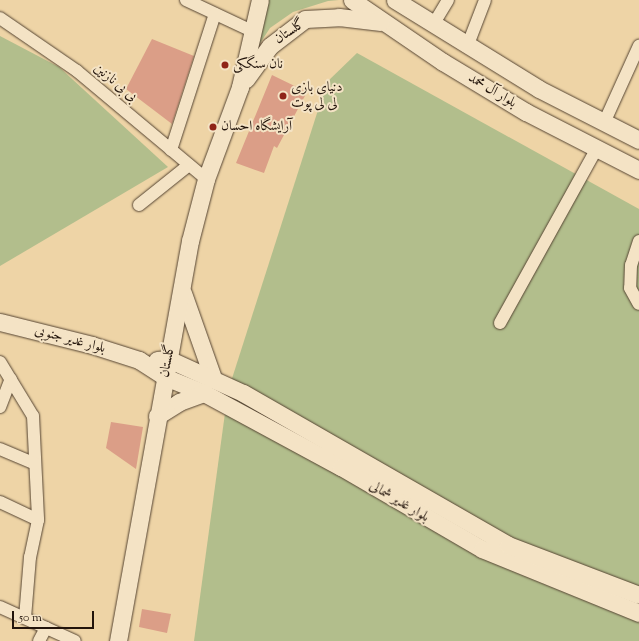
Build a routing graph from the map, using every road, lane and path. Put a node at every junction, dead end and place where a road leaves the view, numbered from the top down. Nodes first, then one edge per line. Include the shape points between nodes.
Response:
1 (186, 0) edge
2 (260, 0) edge
3 (352, 0) edge
4 (395, 0) edge
5 (448, 0) edge
6 (485, 0) edge
7 (215, 14) junction
8 (0, 18) edge
9 (385, 23) junction
10 (433, 25) junction
11 (254, 32) junction
12 (639, 46) edge
13 (467, 47) junction
14 (240, 87) junction
15 (539, 89) junction
16 (526, 112) junction
17 (604, 122) junction
18 (639, 140) edge
19 (597, 148) junction
20 (171, 150) junction
21 (189, 165) junction
22 (639, 170) edge
23 (206, 179) junction
24 (140, 205) dead end
25 (639, 241) edge
26 (183, 292) junction
27 (639, 304) edge
28 (0, 322) edge
29 (500, 324) dead end
30 (139, 360) junction
31 (168, 360) junction
32 (0, 362) edge
33 (165, 377) junction
34 (213, 378) junction
35 (11, 379) junction
36 (204, 393) junction
37 (0, 407) edge
38 (157, 416) junction
39 (0, 449) edge
40 (35, 464) junction
41 (0, 502) edge
42 (38, 520) junction
43 (639, 595) edge
44 (0, 607) edge
45 (639, 613) edge
46 (25, 618) junction
47 (46, 628) junction
48 (39, 641) edge
49 (75, 641) edge
50 (118, 641) edge

1 - 7 street
2 - 11 main road, گلستان
3 - 9 main road, بلوار آل محمد
4 - 10 main road, بلوار آل محمد
5 - 10 street
6 - 13 street
7 - 11 street
7 - 20 street
8 - 20 street, بی بی نازنین via 77,71
9 - 14 main road, گلستان via 339,17 305,19 270,46
9 - 16 main road, بلوار آل محمد via 442,62
10 - 13 main road, بلوار آل محمد
11 - 14 main road, گلستان
12 - 17 street
13 - 15 main road, بلوار آل محمد
14 - 23 main road, گلستان
15 - 16 main road
15 - 17 main road, بلوار آل محمد
16 - 19 main road, بلوار آل محمد
17 - 18 main road, بلوار آل محمد
19 - 22 main road, بلوار آل محمد
19 - 29 street
20 - 21 street, بی بی نازنین
21 - 23 street, بی بی نازنین
21 - 24 street
23 - 26 main road, گلستان via 190,241
25 - 27 street via 631,265 630,288
26 - 31 main road, گلستان
26 - 34 main road
28 - 30 main road, بلوار غدیر جنوبی via 92,344
30 - 31 main road, بلوار غدیر جنوبی
30 - 33 main road, بلوار غدیر جنوبی
31 - 33 main road, گلستان
31 - 34 main road, بلوار غدیر شمالی
32 - 35 street
33 - 36 main road, بلوار غدیر شمالی
33 - 38 main road, گلستان
34 - 43 main road, بلوار غدیر شمالی via 508,545
35 - 37 street
35 - 40 street via 33,416
36 - 38 main road via 179,402
36 - 45 main road, بلوار غدیر شمالی via 341,466 482,549
38 - 50 main road, گلستان
39 - 40 street
40 - 42 street
41 - 42 street
42 - 46 street via 30,557
44 - 46 street
46 - 47 street
47 - 48 street
47 - 49 street

